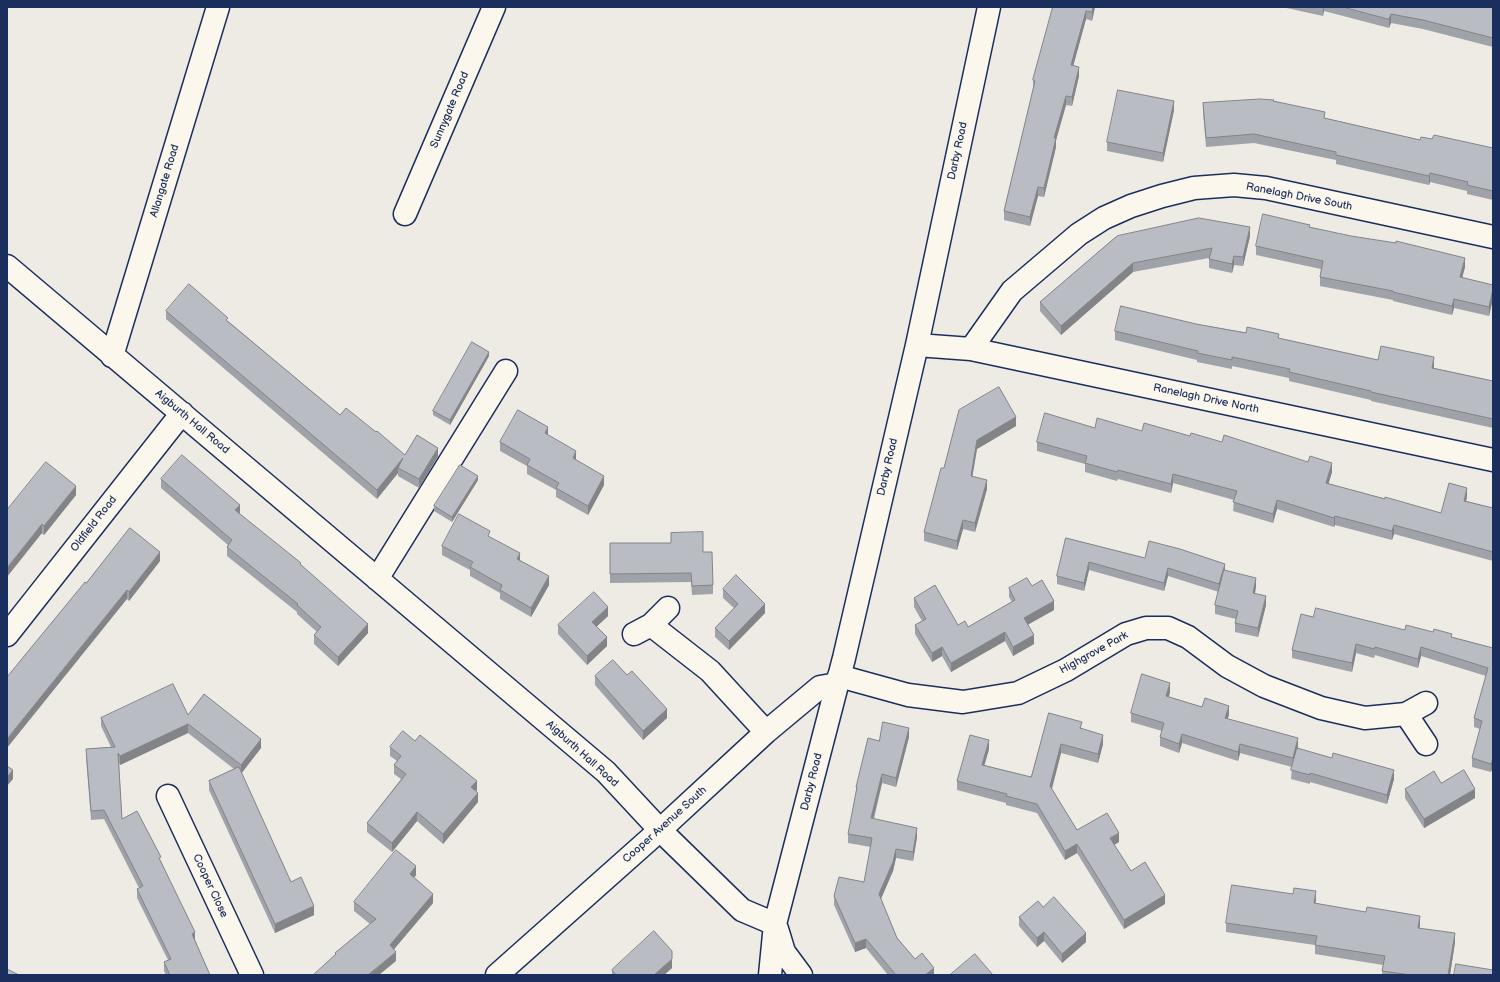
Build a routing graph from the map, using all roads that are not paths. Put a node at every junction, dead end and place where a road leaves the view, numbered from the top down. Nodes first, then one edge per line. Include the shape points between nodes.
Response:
1 (218, 7) edge
2 (494, 7) edge
3 (989, 7) edge
4 (405, 214) dead end
5 (1493, 237) edge
6 (7, 266) edge
7 (917, 345) junction
8 (971, 349) junction
9 (112, 356) junction
10 (506, 371) dead end
11 (182, 413) junction
12 (1493, 460) edge
13 (377, 579) junction
14 (668, 608) dead end
15 (7, 635) edge
16 (838, 680) junction
17 (1426, 703) dead end
18 (1406, 714) junction
19 (766, 732) junction
20 (1426, 744) dead end
21 (168, 796) dead end
22 (660, 830) junction
23 (775, 924) junction
24 (252, 975) edge
25 (497, 975) edge
26 (770, 975) edge
27 (801, 975) edge

1 - 9 street, Allangate Road
2 - 4 street, Sunnygate Road
3 - 7 street, Darby Road
5 - 8 street, Ranelagh Drive South via 1266,188 1234,185 1194,188 1131,206 1104,218 1079,234 1012,291
6 - 9 street, Aigburth Hall Road
7 - 8 street, Ranelagh Drive North
7 - 16 street, Darby Road
8 - 12 street, Ranelagh Drive North
9 - 11 street, Aigburth Hall Road
10 - 13 street
11 - 13 street, Aigburth Hall Road
11 - 15 street, Oldfield Road
13 - 22 street, Aigburth Hall Road via 606,772
14 - 19 street via 643,630 710,671
16 - 18 street, Highgrove Park via 908,695 963,702 1018,693 1066,670 1126,634 1146,628 1168,628 1188,637 1227,666 1264,686 1321,708 1365,718
16 - 19 street, Cooper Avenue South via 820,687
16 - 23 street, Darby Road
17 - 18 street, Highgrove Park
18 - 20 street
19 - 22 street, Cooper Avenue South
21 - 24 street, Cooper Close
22 - 23 street, Aigburth Hall Road via 742,910
22 - 25 street, Cooper Avenue South
23 - 26 street, Darby Road
23 - 27 street via 784,952

